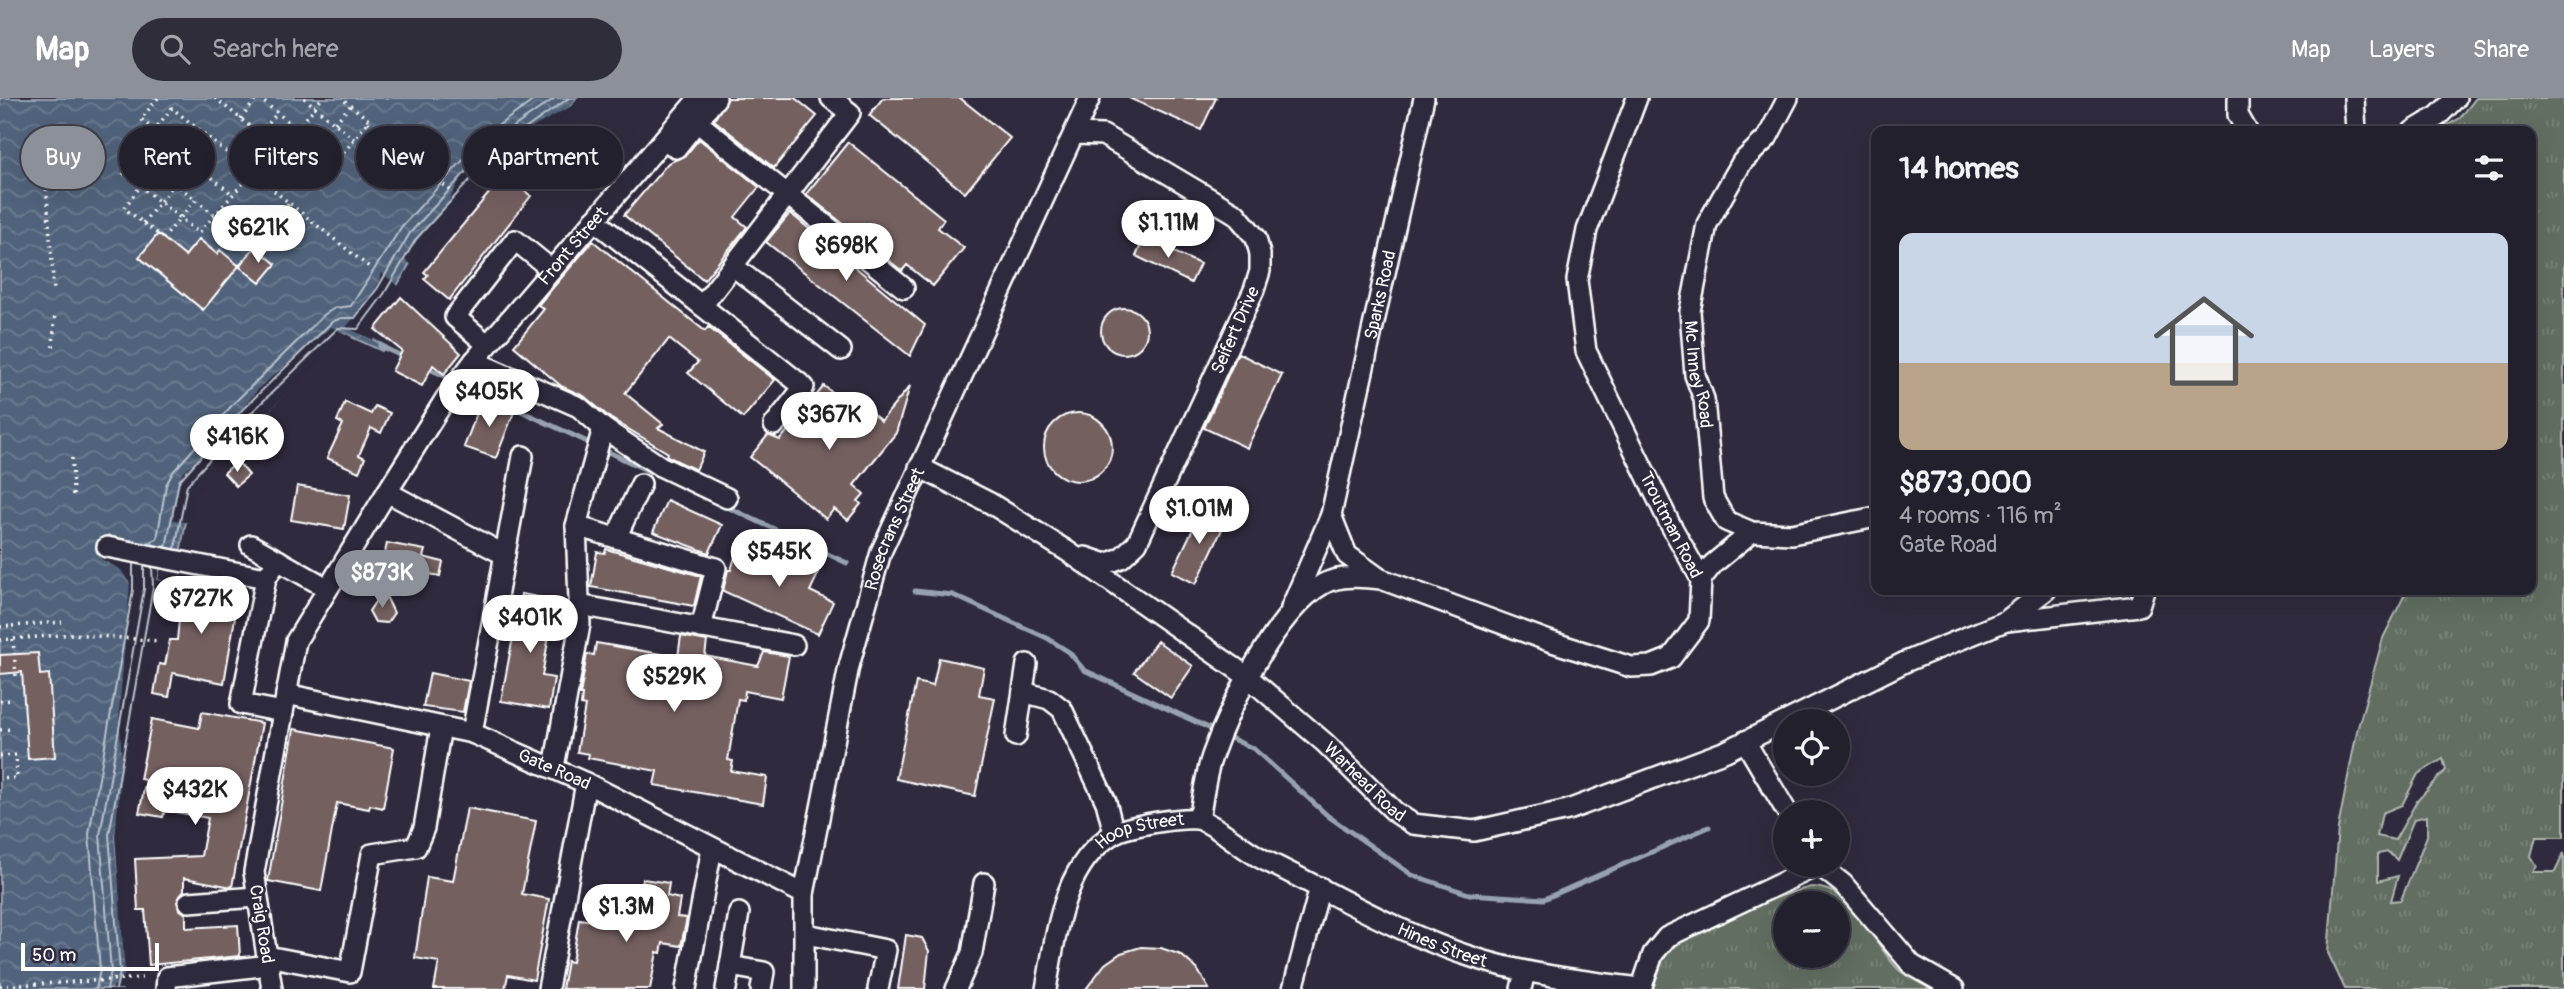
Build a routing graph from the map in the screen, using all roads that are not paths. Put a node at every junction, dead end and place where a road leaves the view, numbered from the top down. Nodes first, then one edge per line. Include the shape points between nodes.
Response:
1 (699, 98) edge
2 (716, 98) edge
3 (831, 98) edge
4 (1090, 98) edge
5 (1424, 98) edge
6 (1637, 98) edge
7 (1788, 98) edge
8 (2238, 98) edge
9 (2354, 98) edge
10 (2456, 98) edge
11 (696, 122) junction
12 (2244, 126) edge
13 (2356, 126) edge
14 (2421, 126) edge
15 (1073, 135) junction
16 (664, 139) junction
17 (788, 195) junction
18 (594, 220) junction
19 (733, 266) junction
20 (552, 270) junction
21 (904, 288) dead end
22 (702, 306) junction
23 (488, 345) junction
24 (841, 350) dead end
25 (474, 361) junction
26 (774, 425) dead end
27 (599, 441) junction
28 (523, 456) dead end
29 (919, 467) junction
30 (641, 484) dead end
31 (1336, 491) joint
32 (387, 492) junction
33 (727, 498) dead end
34 (1331, 515) junction
35 (1871, 518) edge
36 (576, 526) junction
37 (1752, 532) junction
38 (616, 538) junction
39 (251, 545) dead end
40 (107, 547) dead end
41 (1067, 551) junction
42 (505, 555) junction
43 (278, 560) junction
44 (266, 578) junction
45 (1381, 579) junction
46 (1702, 579) junction
47 (327, 588) junction
48 (2040, 595) edge
49 (2142, 595) edge
50 (579, 605) junction
51 (1289, 612) junction
52 (2006, 621) junction
53 (701, 628) junction
54 (794, 645) dead end
55 (1027, 664) dead end
56 (1248, 677) junction
57 (1023, 692) junction
58 (284, 703) junction
59 (441, 727) junction
60 (472, 733) junction
61 (1016, 736) dead end
62 (1745, 741) junction
63 (554, 767) junction
64 (586, 783) junction
65 (1780, 800) edge
66 (1199, 819) junction
67 (1114, 833) junction
68 (712, 848) junction
69 (1794, 877) edge
70 (1834, 877) edge
71 (984, 883) dead end
72 (1320, 887) junction
73 (804, 894) junction
74 (257, 897) junction
75 (188, 902) dead end
76 (739, 913) dead end
77 (806, 934) junction
78 (268, 961) junction
79 (730, 966) junction
80 (218, 980) edge
81 (1523, 980) edge
82 (1641, 988) edge
83 (166, 989) edge
84 (272, 989) edge
85 (548, 989) edge
86 (686, 989) edge
87 (726, 989) edge
88 (761, 989) edge
89 (804, 989) edge
90 (878, 989) edge
91 (956, 989) edge
92 (1045, 989) edge
93 (1293, 989) edge
94 (1954, 989) edge

1 - 16 street, Front Street
2 - 11 street
3 - 17 street via 850,113
4 - 15 street, Rosecrans Street
5 - 31 street, Sparks Road
6 - 46 street, Troutman Road via 1587,230 1577,281 1587,351 1669,522
7 - 37 street, Mc Inney Road via 1768,138 1742,162 1707,224 1690,311 1713,498 1726,521
8 - 12 street via 2238,116
9 - 13 street
10 - 14 street
11 - 16 street via 676,148
11 - 17 street
15 - 29 street, Rosecrans Street
15 - 41 street, Seifert Drive via 1103,135 1236,214 1256,238 1260,271 1137,543 1106,564
16 - 18 street, Front Street
17 - 19 street
17 - 21 street
18 - 20 street, Front Street
18 - 22 street
19 - 22 street
19 - 24 street
20 - 23 street, Front Street
20 - 23 street via 515,240 455,317
22 - 26 street via 804,387
23 - 25 street, Front Street
25 - 27 street via 579,407
25 - 32 street, Front Street
27 - 33 street
27 - 36 street
28 - 42 street
29 - 41 street, Warhead Road via 990,503
29 - 73 street, Rosecrans Street via 881,552 849,666
30 - 38 street
31 - 34 street, Troutman Road
32 - 42 street
32 - 47 street, Craig Road
34 - 45 street, Troutman Road via 1347,555
34 - 51 street, Troutman Road
35 - 37 street, Mc Inney Road via 1792,534
36 - 38 street
36 - 50 street
37 - 46 street
38 - 53 street via 716,568
39 - 43 street
40 - 44 street
41 - 56 street, Warhead Road
42 - 60 street
43 - 44 street
43 - 47 street
44 - 58 street, Gate Road via 241,704
45 - 46 street, Troutman Road via 1631,667 1671,658 1699,621
45 - 51 street, Troutman Road via 1356,576 1324,583
47 - 58 street, Craig Road via 296,641
48 - 52 street
49 - 52 street via 2139,606
50 - 53 street
50 - 63 street via 580,624
51 - 56 street, Troutman Road
52 - 62 street, Warhead Road via 1905,662
53 - 54 street
55 - 57 street
56 - 62 street, Warhead Road via 1413,824 1474,831 1568,810
56 - 66 street, Troutman Road via 1211,760
57 - 61 street
57 - 67 street via 1049,699 1062,709 1106,802
58 - 59 street, Gate Road
58 - 74 street, Craig Road via 254,872
59 - 60 street, Gate Road
59 - 78 street via 425,828 416,847 372,854 350,972
60 - 63 street, Gate Road
62 - 65 street
63 - 64 street, Gate Road
64 - 68 street, Gate Road
64 - 85 street
66 - 67 street, Hoop Street
66 - 72 street, Hoop Street via 1255,856
67 - 92 street, Hoop Street via 1077,873 1062,907
68 - 73 street, Gate Road
68 - 86 street
69 - 82 street, Hines Street via 1667,937 1653,954
70 - 94 street via 1912,965
71 - 91 street via 972,953
72 - 81 street, Hines Street
72 - 93 street
73 - 77 street, Rosecrans Street
74 - 75 street
74 - 78 street, Craig Road
76 - 79 street
77 - 89 street, Rosecrans Street
77 - 90 street via 886,950
78 - 80 street
78 - 84 street, Craig Road
79 - 87 street
79 - 88 street via 764,972
80 - 83 street via 167,977
81 - 82 street, Hines Street

